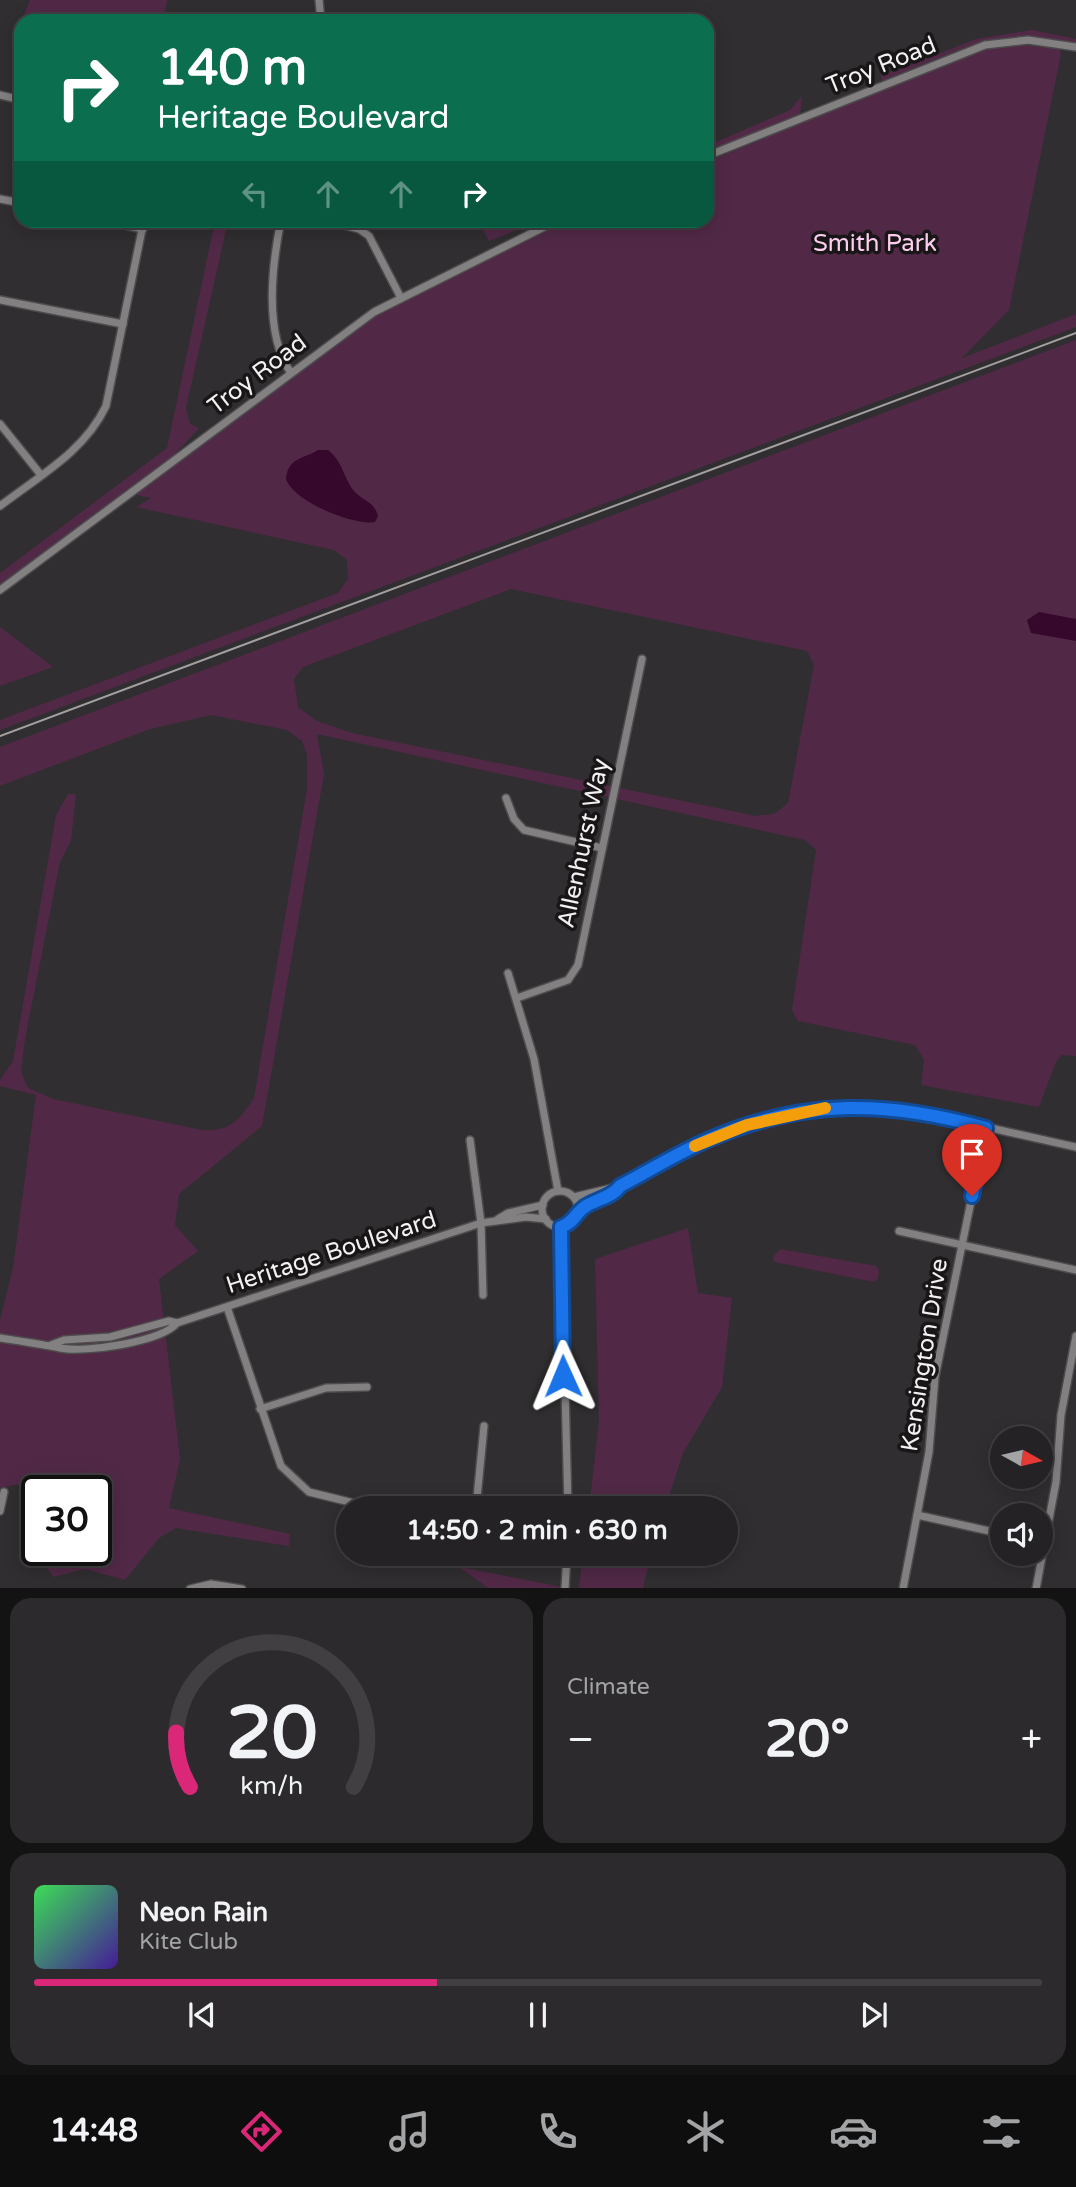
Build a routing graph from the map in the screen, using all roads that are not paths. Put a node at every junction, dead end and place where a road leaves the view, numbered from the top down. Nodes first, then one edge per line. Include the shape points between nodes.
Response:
1 (1076, 47) edge
2 (714, 153) edge
3 (143, 228) edge
4 (279, 228) edge
5 (355, 228) edge
6 (542, 228) edge
7 (401, 298) junction
8 (0, 300) edge
9 (123, 324) junction
10 (291, 373) junction
11 (0, 424) edge
12 (41, 475) junction
13 (0, 506) edge
14 (0, 590) edge
15 (642, 659) dead end
16 (506, 798) dead end
17 (602, 848) junction
18 (508, 973) dead end
19 (517, 998) junction
20 (986, 1128) junction
21 (470, 1140) dead end
22 (1076, 1147) edge
23 (620, 1186) junction
24 (558, 1191) junction
25 (574, 1198) junction
26 (543, 1205) junction
27 (578, 1212) junction
28 (498, 1219) junction
29 (546, 1219) junction
30 (481, 1223) junction
31 (561, 1227) junction
32 (899, 1231) dead end
33 (962, 1245) junction
34 (1076, 1270) edge
35 (483, 1295) dead end
36 (227, 1307) junction
37 (1076, 1336) edge
38 (0, 1338) edge
39 (367, 1387) dead end
40 (260, 1409) junction
41 (484, 1426) dead end
42 (4, 1492) dead end
43 (477, 1496) edge
44 (568, 1496) edge
45 (336, 1500) edge
46 (1052, 1503) edge
47 (0, 1511) edge
48 (917, 1515) junction
49 (990, 1531) edge
50 (566, 1566) edge
51 (1039, 1566) edge
52 (190, 1588) edge
53 (242, 1588) edge
54 (565, 1588) edge
55 (903, 1588) edge
56 (1036, 1588) edge

1 - 2 street, Troy Road via 1028,40 985,45
3 - 9 street
4 - 10 street via 271,288 280,355
5 - 7 street via 369,236
6 - 7 street, Troy Road
7 - 10 street, Troy Road via 358,323
8 - 9 street
9 - 12 street via 106,406 96,427 83,443
10 - 14 street, Troy Road
11 - 12 street
12 - 13 street
15 - 17 street, Allenhurst Way
16 - 17 street via 524,830
17 - 19 street, Allenhurst Way via 573,974 558,985
18 - 19 street
19 - 24 street via 534,1059
20 - 22 street
20 - 23 street via 905,1109 813,1108 709,1139
20 - 33 street, Kensington Drive
21 - 30 street
23 - 25 street
23 - 27 street via 616,1193
24 - 25 street
24 - 26 street
25 - 27 street
26 - 28 street, Heritage Boulevard
26 - 29 street
27 - 31 street via 572,1222
28 - 29 street, Heritage Boulevard
28 - 30 street, Heritage Boulevard
29 - 31 street
30 - 35 street
30 - 36 street, Heritage Boulevard
31 - 44 street
32 - 33 street
33 - 34 street
33 - 48 street, Kensington Drive via 935,1377 929,1452
36 - 38 street, Heritage Boulevard via 122,1335 51,1345
36 - 40 street
37 - 46 street
39 - 40 street via 326,1388
40 - 45 street via 281,1466 299,1485
41 - 43 street
42 - 47 street
48 - 49 street
48 - 55 street, Kensington Drive
50 - 54 street
51 - 56 street
52 - 53 street via 219,1584

